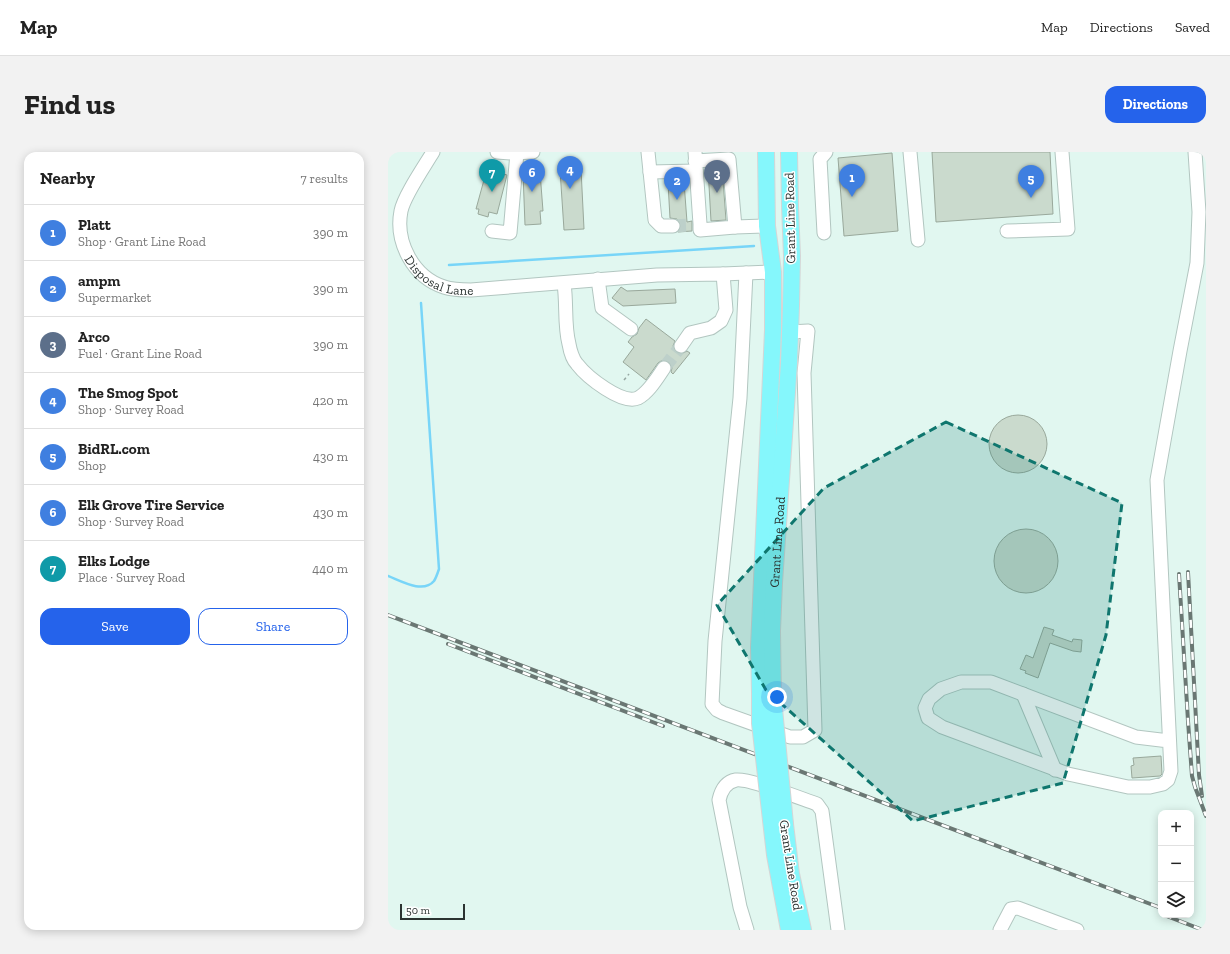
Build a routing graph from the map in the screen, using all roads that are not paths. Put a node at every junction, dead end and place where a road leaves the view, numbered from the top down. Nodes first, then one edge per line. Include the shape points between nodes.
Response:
1 (433, 152) edge
2 (506, 152) edge
3 (533, 152) edge
4 (648, 152) edge
5 (766, 152) edge
6 (789, 152) edge
7 (826, 152) edge
8 (910, 152) edge
9 (1062, 152) edge
10 (1195, 152) edge
11 (695, 162) edge
12 (650, 172) junction
13 (673, 226) tunnel mouth
14 (767, 226) junction
15 (735, 227) junction
16 (492, 231) dead end
17 (1007, 231) dead end
18 (824, 233) dead end
19 (918, 240) dead end
20 (773, 272) junction
21 (746, 273) junction
22 (723, 274) junction
23 (598, 279) junction
24 (564, 284) junction
25 (631, 329) dead end
26 (790, 332) junction
27 (681, 346) tunnel mouth
28 (664, 368) tunnel mouth
29 (1023, 694) junction
30 (766, 696) junction
31 (1169, 742) junction
32 (1055, 770) junction
33 (778, 822) junction
34 (747, 930) edge
35 (788, 930) edge
36 (802, 930) edge
37 (838, 930) edge
38 (1000, 930) edge
39 (1077, 930) edge

1 - 24 street, Disposal Lane via 401,211 403,245 420,273 437,284 462,290
2 - 3 street
2 - 16 street via 510,233
4 - 12 street
5 - 14 main road, Grant Line Road
6 - 26 main road, Grant Line Road via 792,256
7 - 18 street via 820,159
8 - 19 street
9 - 17 street via 1068,229
10 - 31 street via 1199,212 1197,263 1157,480
11 - 12 street
11 - 15 street via 729,159
11 - 15 street via 696,225 700,230
12 - 13 street via 655,220 661,226
14 - 15 street
14 - 20 main road, Grant Line Road
20 - 21 street, Disposal Lane
20 - 30 main road, Grant Line Road via 773,330 758,647
21 - 22 street, Disposal Lane
21 - 26 street via 740,398 715,641 712,704 723,713 790,737 803,736 815,730 804,373 808,331
22 - 23 street, Disposal Lane
22 - 27 street via 726,310 721,321 711,328 690,334
23 - 24 street, Disposal Lane
23 - 25 street via 602,308
24 - 28 street via 569,344 576,363 588,375 618,396 633,399 646,392
26 - 30 main road, Grant Line Road
29 - 31 street via 1136,737
29 - 32 street
29 - 32 street via 991,682 961,682 941,689 929,699 925,708 928,718 942,727
30 - 33 main road, Grant Line Road, bridge via 760,723
31 - 32 street via 1171,771 1168,780 1163,784 1128,787
33 - 35 main road, Grant Line Road via 775,855
33 - 36 main road, Grant Line Road
34 - 37 street via 740,907 719,800 722,788 736,780 749,781 820,807
38 - 39 street via 1011,909 1018,908

